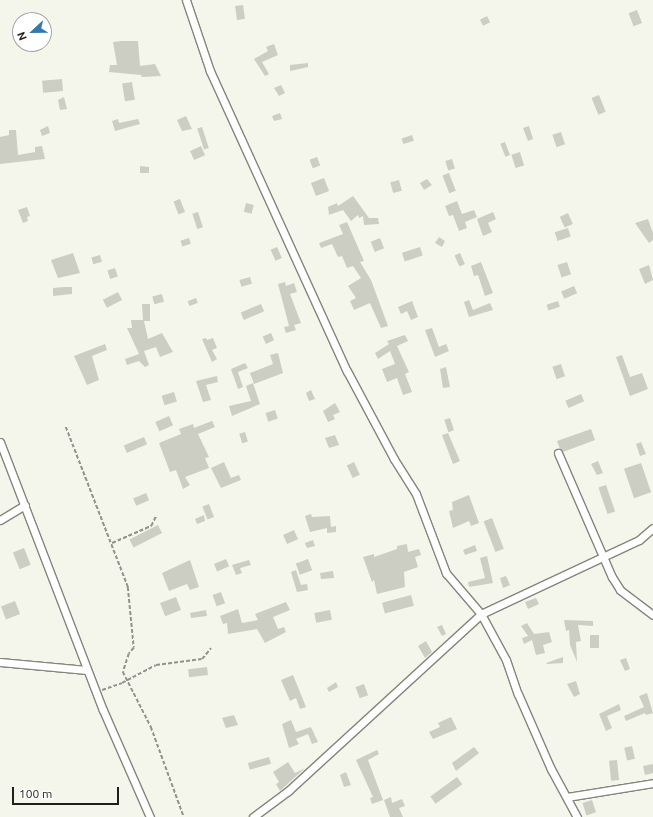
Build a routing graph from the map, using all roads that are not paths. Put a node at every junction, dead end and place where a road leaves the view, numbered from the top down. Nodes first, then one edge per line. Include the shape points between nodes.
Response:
1 (186, 0) edge
2 (0, 442) edge
3 (558, 453) dead end
4 (25, 505) junction
5 (0, 520) edge
6 (653, 528) edge
7 (604, 556) junction
8 (481, 614) junction
9 (653, 615) edge
10 (0, 662) edge
11 (87, 670) junction
12 (653, 783) edge
13 (567, 797) junction
14 (150, 817) edge
15 (253, 817) edge
16 (577, 817) edge

1 - 8 street via 210,71 347,370 394,459 416,494 446,573
2 - 4 street
3 - 7 street
4 - 5 street
4 - 11 street
6 - 7 street via 639,540
7 - 8 street
7 - 9 street via 620,590
8 - 13 street via 506,660 518,694
8 - 15 street via 288,791
10 - 11 street
11 - 14 street
12 - 13 street
13 - 16 street

